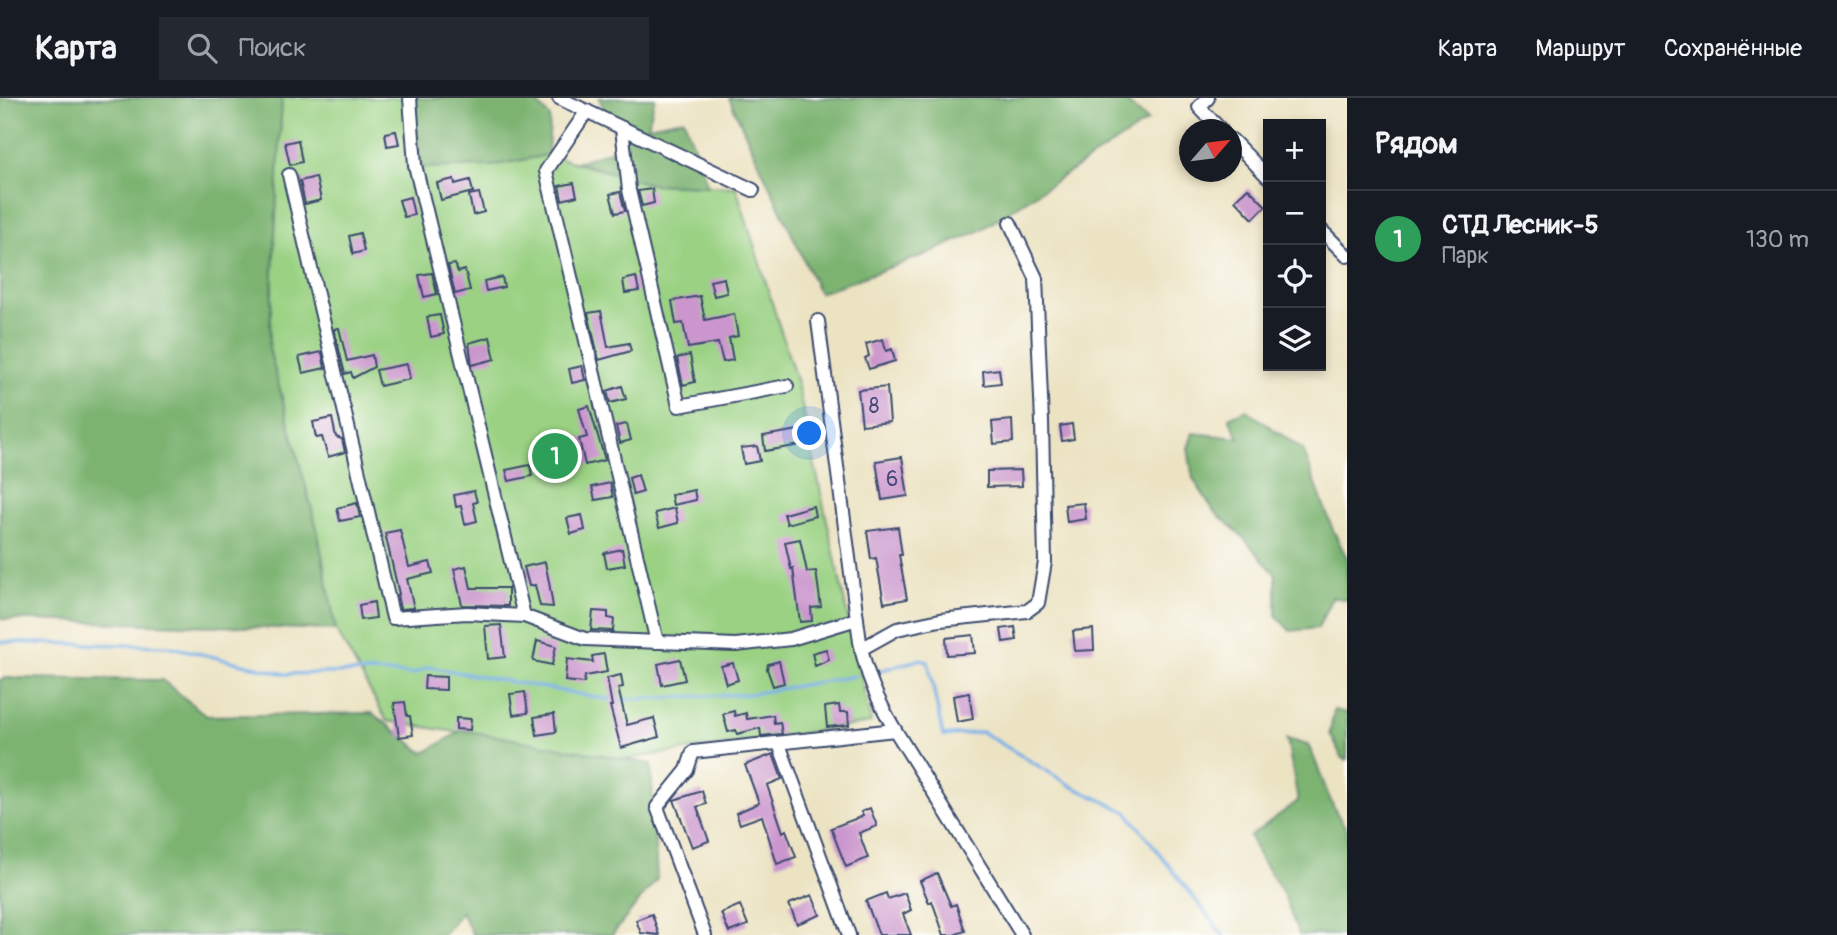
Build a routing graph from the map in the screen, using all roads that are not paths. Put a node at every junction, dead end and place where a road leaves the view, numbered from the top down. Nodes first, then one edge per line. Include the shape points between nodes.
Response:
1 (410, 98) edge
2 (559, 98) edge
3 (1203, 102) edge
4 (587, 111) junction
5 (1215, 119) edge
6 (622, 128) junction
7 (1242, 151) edge
8 (1263, 172) edge
9 (289, 175) dead end
10 (753, 190) dead end
11 (1010, 223) dead end
12 (1326, 235) edge
13 (1347, 256) edge
14 (818, 321) dead end
15 (787, 386) dead end
16 (524, 616) junction
17 (857, 619) junction
18 (657, 642) junction
19 (862, 649) junction
20 (895, 730) junction
21 (779, 744) junction
22 (705, 935) edge
23 (849, 935) edge
24 (1022, 935) edge

1 - 16 street via 415,165
2 - 4 street
3 - 5 street
4 - 6 street
4 - 18 street via 546,171
6 - 10 street
6 - 15 street via 629,190 679,406
7 - 8 street
9 - 16 street via 393,618 467,613
11 - 19 street via 1036,278 1045,562 1038,603 1027,611 897,629
12 - 13 street
14 - 17 street
16 - 18 street via 585,639
17 - 18 street via 791,639 736,645
17 - 19 street
19 - 20 street via 878,701
20 - 21 street
20 - 24 street
21 - 22 street via 693,751 687,770 657,807
21 - 23 street

